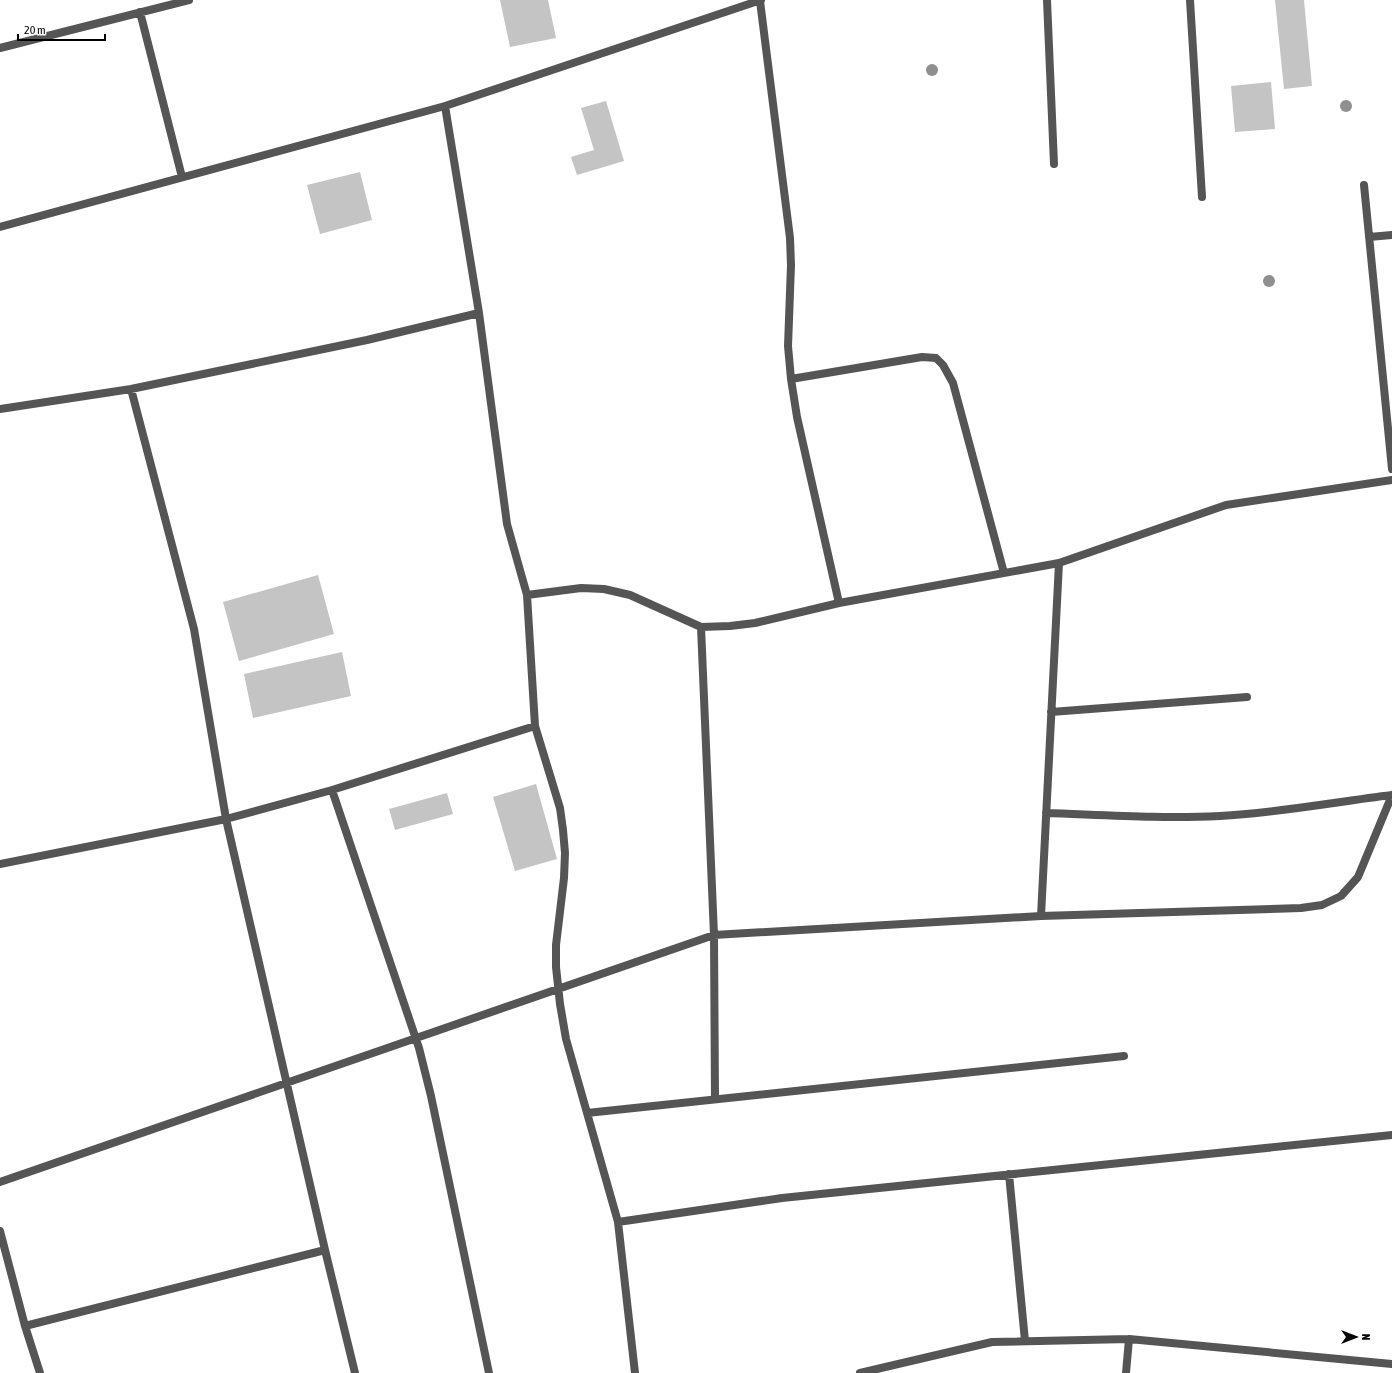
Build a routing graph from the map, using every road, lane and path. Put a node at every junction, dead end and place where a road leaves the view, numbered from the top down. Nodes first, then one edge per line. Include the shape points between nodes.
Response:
1 (189, 0) edge
2 (760, 0) edge
3 (1047, 0) edge
4 (1190, 0) edge
5 (140, 12) junction
6 (0, 48) edge
7 (445, 106) junction
8 (1054, 164) dead end
9 (182, 178) junction
10 (1364, 185) dead end
11 (1202, 197) dead end
12 (0, 227) edge
13 (1392, 235) edge
14 (1369, 237) junction
15 (479, 312) junction
16 (791, 379) junction
17 (131, 389) junction
18 (0, 409) edge
19 (1392, 469) edge
20 (1392, 480) edge
21 (1059, 563) junction
22 (1004, 573) junction
23 (527, 595) junction
24 (839, 603) junction
25 (701, 627) junction
26 (1247, 697) dead end
27 (1051, 712) junction
28 (536, 726) junction
29 (332, 790) junction
30 (1392, 795) edge
31 (1046, 814) junction
32 (226, 819) junction
33 (0, 864) edge
34 (1041, 916) junction
35 (714, 935) junction
36 (558, 989) junction
37 (416, 1038) junction
38 (1124, 1056) dead end
39 (287, 1083) junction
40 (715, 1099) junction
41 (587, 1113) junction
42 (1392, 1135) edge
43 (1009, 1174) junction
44 (0, 1182) edge
45 (618, 1222) junction
46 (0, 1231) edge
47 (325, 1250) junction
48 (25, 1326) junction
49 (1129, 1339) junction
50 (1025, 1341) junction
51 (1392, 1364) edge
52 (40, 1373) edge
53 (355, 1373) edge
54 (489, 1373) edge
55 (634, 1373) edge
56 (860, 1373) edge
57 (1126, 1373) edge

1 - 5 street
2 - 7 street
2 - 16 street via 790,238 788,346
3 - 8 street
4 - 11 street
5 - 6 street
5 - 9 street
7 - 9 street
7 - 15 street
9 - 12 street
10 - 14 street
13 - 14 street
14 - 19 street
15 - 17 street via 367,340
15 - 23 street via 507,524
16 - 22 street via 922,357 936,358 943,365 952,383
16 - 24 street via 797,417
17 - 18 street
17 - 32 street via 194,629
20 - 21 street via 1226,505
21 - 22 street
21 - 27 street
22 - 24 street
23 - 25 street via 581,588 604,589 630,595
23 - 28 street
24 - 25 street via 755,623
25 - 35 street
26 - 27 street
27 - 31 street
28 - 29 street
28 - 36 street via 560,808 564,838 564,878 556,945
29 - 32 street
29 - 37 street
30 - 31 street via 1215,816
30 - 34 street via 1358,877 1341,896 1322,905 1301,908
31 - 34 street
32 - 33 street
32 - 39 street
34 - 35 street
35 - 36 street
35 - 40 street
36 - 37 street
36 - 41 street via 566,1038
37 - 39 street
37 - 54 street via 431,1096
38 - 40 street
39 - 44 street
39 - 47 street
40 - 41 street
41 - 45 street
42 - 43 street
43 - 45 street via 782,1198
43 - 50 street
45 - 55 street
46 - 48 street
47 - 48 street
47 - 53 street
48 - 52 street
49 - 50 street
49 - 51 street
49 - 57 street
50 - 56 street via 992,1342

